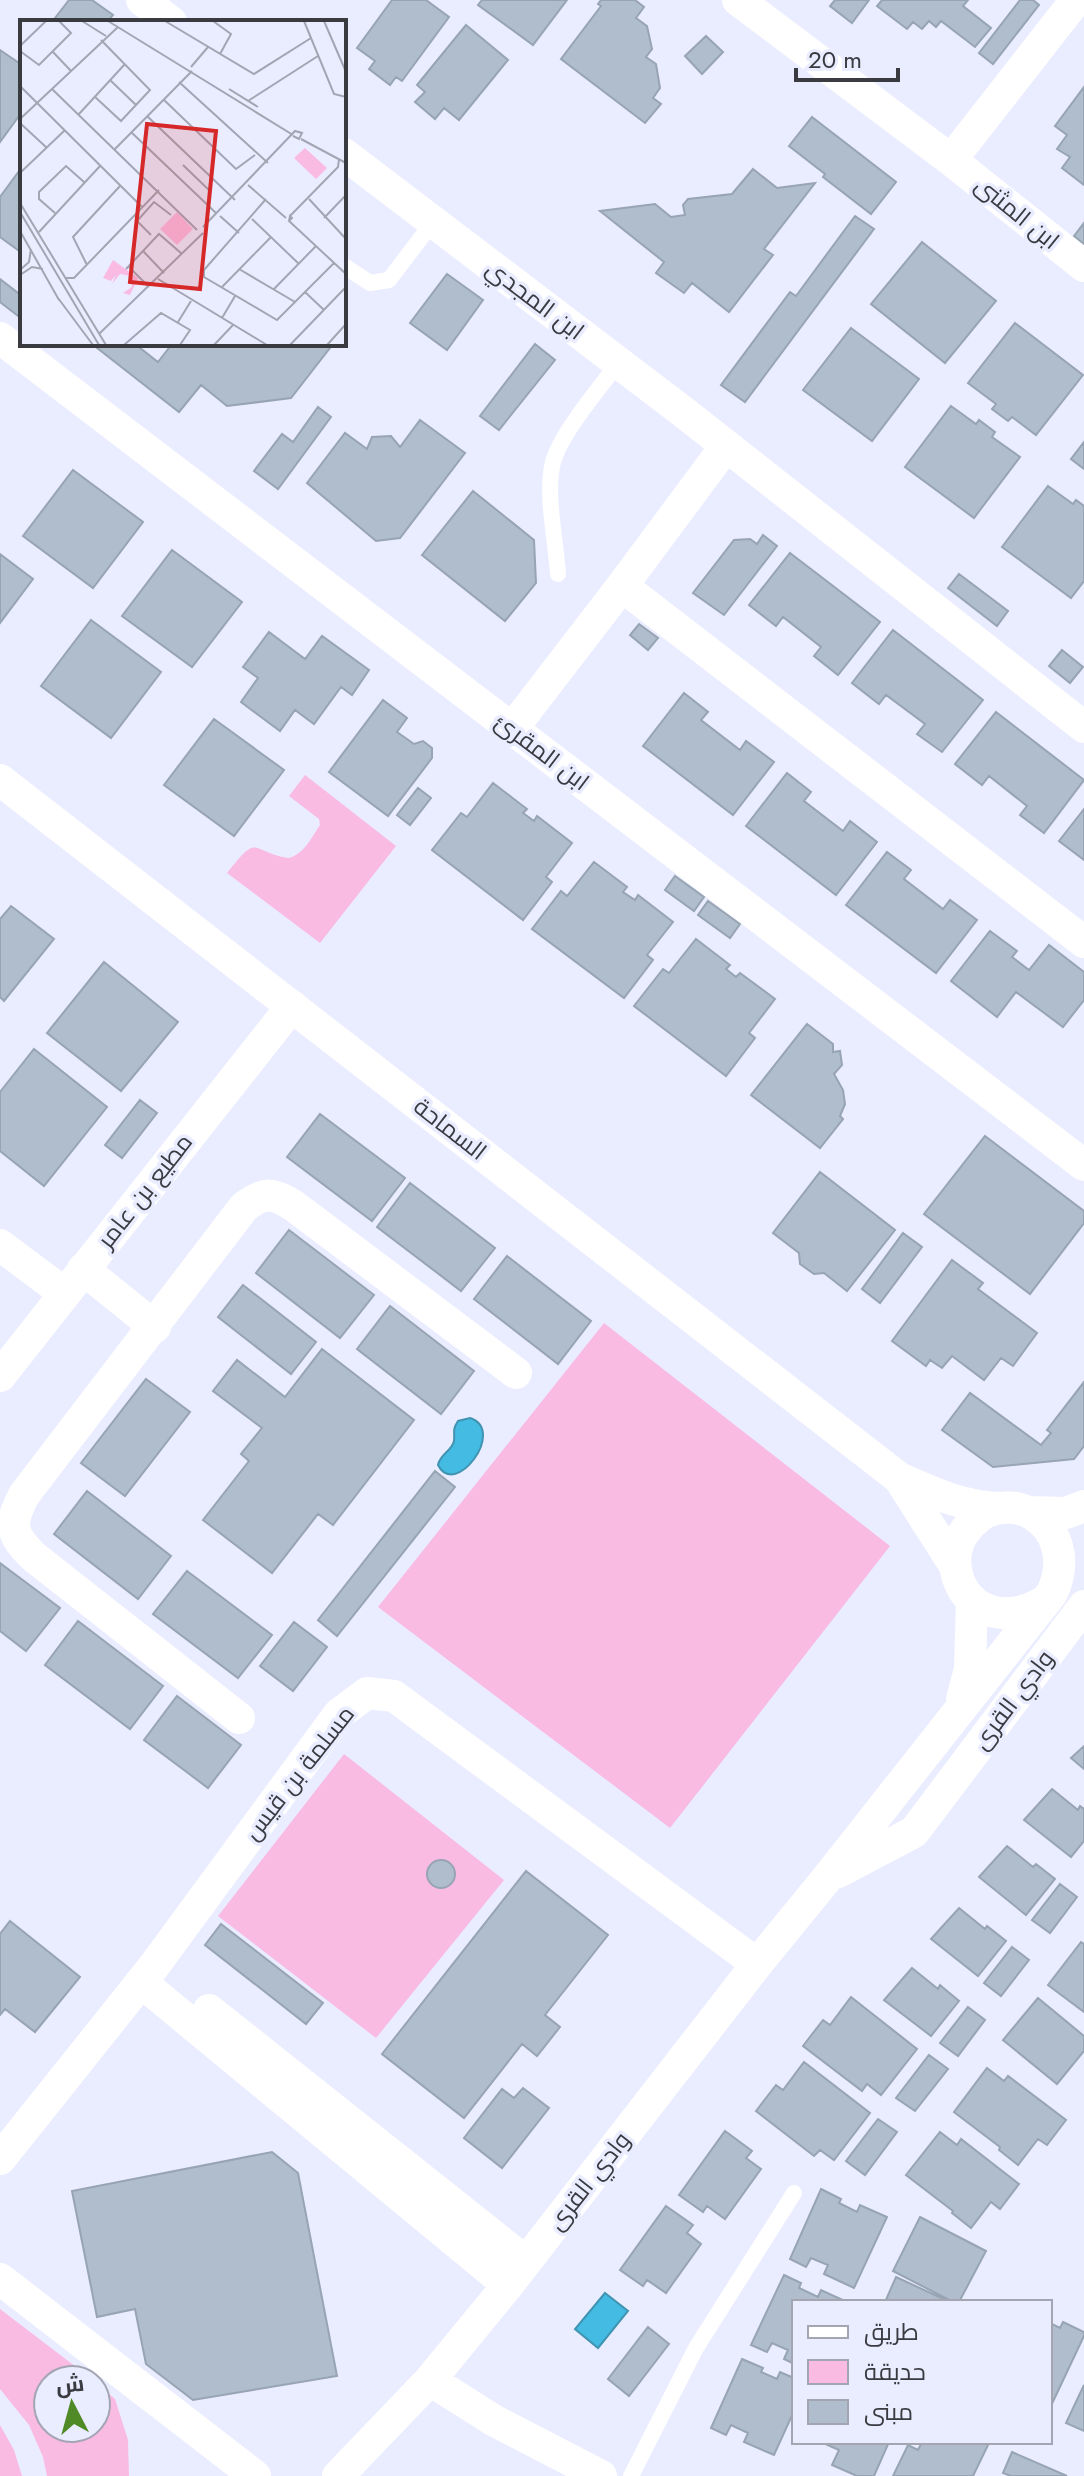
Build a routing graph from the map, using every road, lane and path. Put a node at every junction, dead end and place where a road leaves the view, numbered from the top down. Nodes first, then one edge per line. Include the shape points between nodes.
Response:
1 (142, 0) edge
2 (738, 0) edge
3 (1076, 0) edge
4 (168, 20) edge
5 (346, 156) edge
6 (951, 160) junction
7 (433, 222) junction
8 (1084, 266) edge
9 (346, 267) edge
10 (0, 338) edge
11 (618, 363) junction
12 (726, 446) junction
13 (558, 574) dead end
14 (622, 586) junction
15 (1084, 727) edge
16 (512, 729) junction
17 (0, 780) edge
18 (1084, 942) edge
19 (292, 1006) junction
20 (1084, 1165) edge
21 (0, 1245) edge
22 (73, 1281) junction
23 (155, 1327) junction
24 (516, 1373) dead end
25 (0, 1376) edge
26 (899, 1478) junction
27 (1084, 1506) edge
28 (1016, 1510) junction
29 (1084, 1549) edge
30 (955, 1566) junction
31 (1050, 1591) junction
32 (972, 1600) junction
33 (1084, 1606) edge
34 (960, 1709) junction
35 (239, 1718) dead end
36 (828, 1877) junction
37 (757, 1964) junction
38 (148, 1974) junction
39 (0, 2159) edge
40 (794, 2193) dead end
41 (517, 2274) junction
42 (0, 2279) edge
43 (430, 2380) junction
44 (255, 2476) edge
45 (338, 2476) edge
46 (601, 2476) edge
47 (631, 2476) edge

1 - 4 street
2 - 6 street, ابن المثنى
3 - 6 street, ابن المثنى
5 - 7 street, ابن المجدي
6 - 8 street, ابن المثنى
7 - 9 lane via 389,280 370,283
7 - 11 street, ابن المجدي
10 - 16 street, ابن المقرئ
11 - 12 street, ابن المجدي
11 - 13 lane via 554,460 550,479
12 - 14 street
12 - 15 street, ابن المجدي
14 - 16 street
14 - 18 street
16 - 20 street, ابن المقرئ
17 - 19 street, السماحة
19 - 22 street, مطيع بن عامر
19 - 26 street, السماحة
21 - 22 street
22 - 23 street
22 - 25 street, مطيع بن عامر
23 - 24 street via 244,1207 256,1198 277,1196
23 - 35 street via 24,1495 13,1516 14,1531 34,1557
26 - 28 street, السماحة via 975,1508
26 - 30 street, السماحة
27 - 28 street via 1066,1513
28 - 30 street via 989,1511 967,1528
28 - 31 street via 1041,1519 1057,1540 1061,1553
29 - 31 street, وادي القرى
30 - 32 street
31 - 32 street via 1028,1611 999,1613
31 - 34 street, وادي القرى
32 - 34 street, وادي القرى via 970,1669
33 - 36 street, وادي القرى via 914,1832
34 - 36 street, وادي القرى
36 - 37 street, وادي القرى
37 - 38 street, مسلمة بن قيس via 394,1696 367,1693 339,1714
37 - 41 street, وادي القرى
38 - 39 street, مسلمة بن قيس
38 - 41 street
40 - 47 lane via 696,2348
41 - 43 street, وادي القرى
42 - 44 street
43 - 45 street, وادي القرى
43 - 46 street via 493,2420

